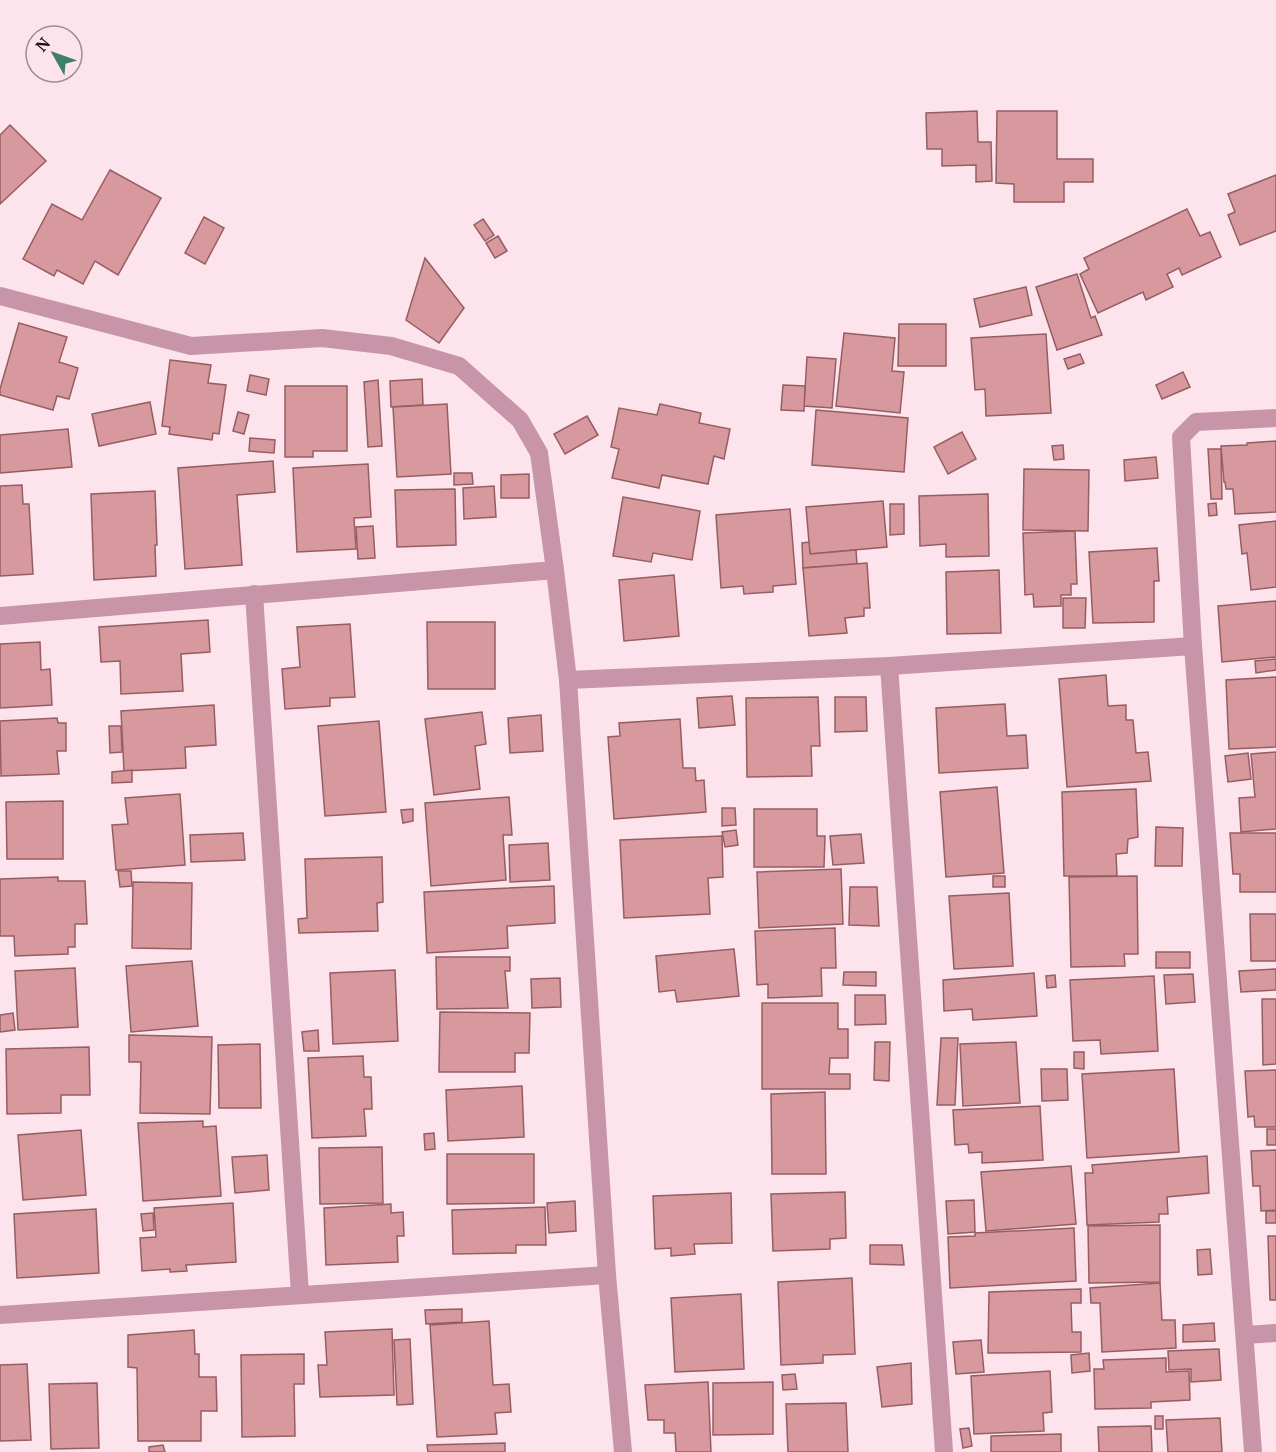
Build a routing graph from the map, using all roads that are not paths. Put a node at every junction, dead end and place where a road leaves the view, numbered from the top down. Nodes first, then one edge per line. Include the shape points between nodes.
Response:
1 (0, 296) edge
2 (1276, 418) edge
3 (555, 570) junction
4 (254, 594) junction
5 (0, 616) edge
6 (1193, 646) junction
7 (889, 666) junction
8 (568, 680) junction
9 (607, 1275) junction
10 (300, 1294) junction
11 (0, 1315) edge
12 (1276, 1333) edge
13 (1245, 1335) junction
14 (623, 1452) edge
15 (944, 1452) edge
16 (1253, 1452) edge

1 - 3 street via 191,346 322,338 391,346 459,366 520,420 539,453
2 - 6 street via 1196,422 1181,437
3 - 4 street
3 - 8 street
4 - 5 street
4 - 10 street
6 - 7 street
6 - 13 street
7 - 8 street
7 - 15 street
8 - 9 street
9 - 10 street
9 - 14 street
10 - 11 street
12 - 13 street
13 - 16 street

